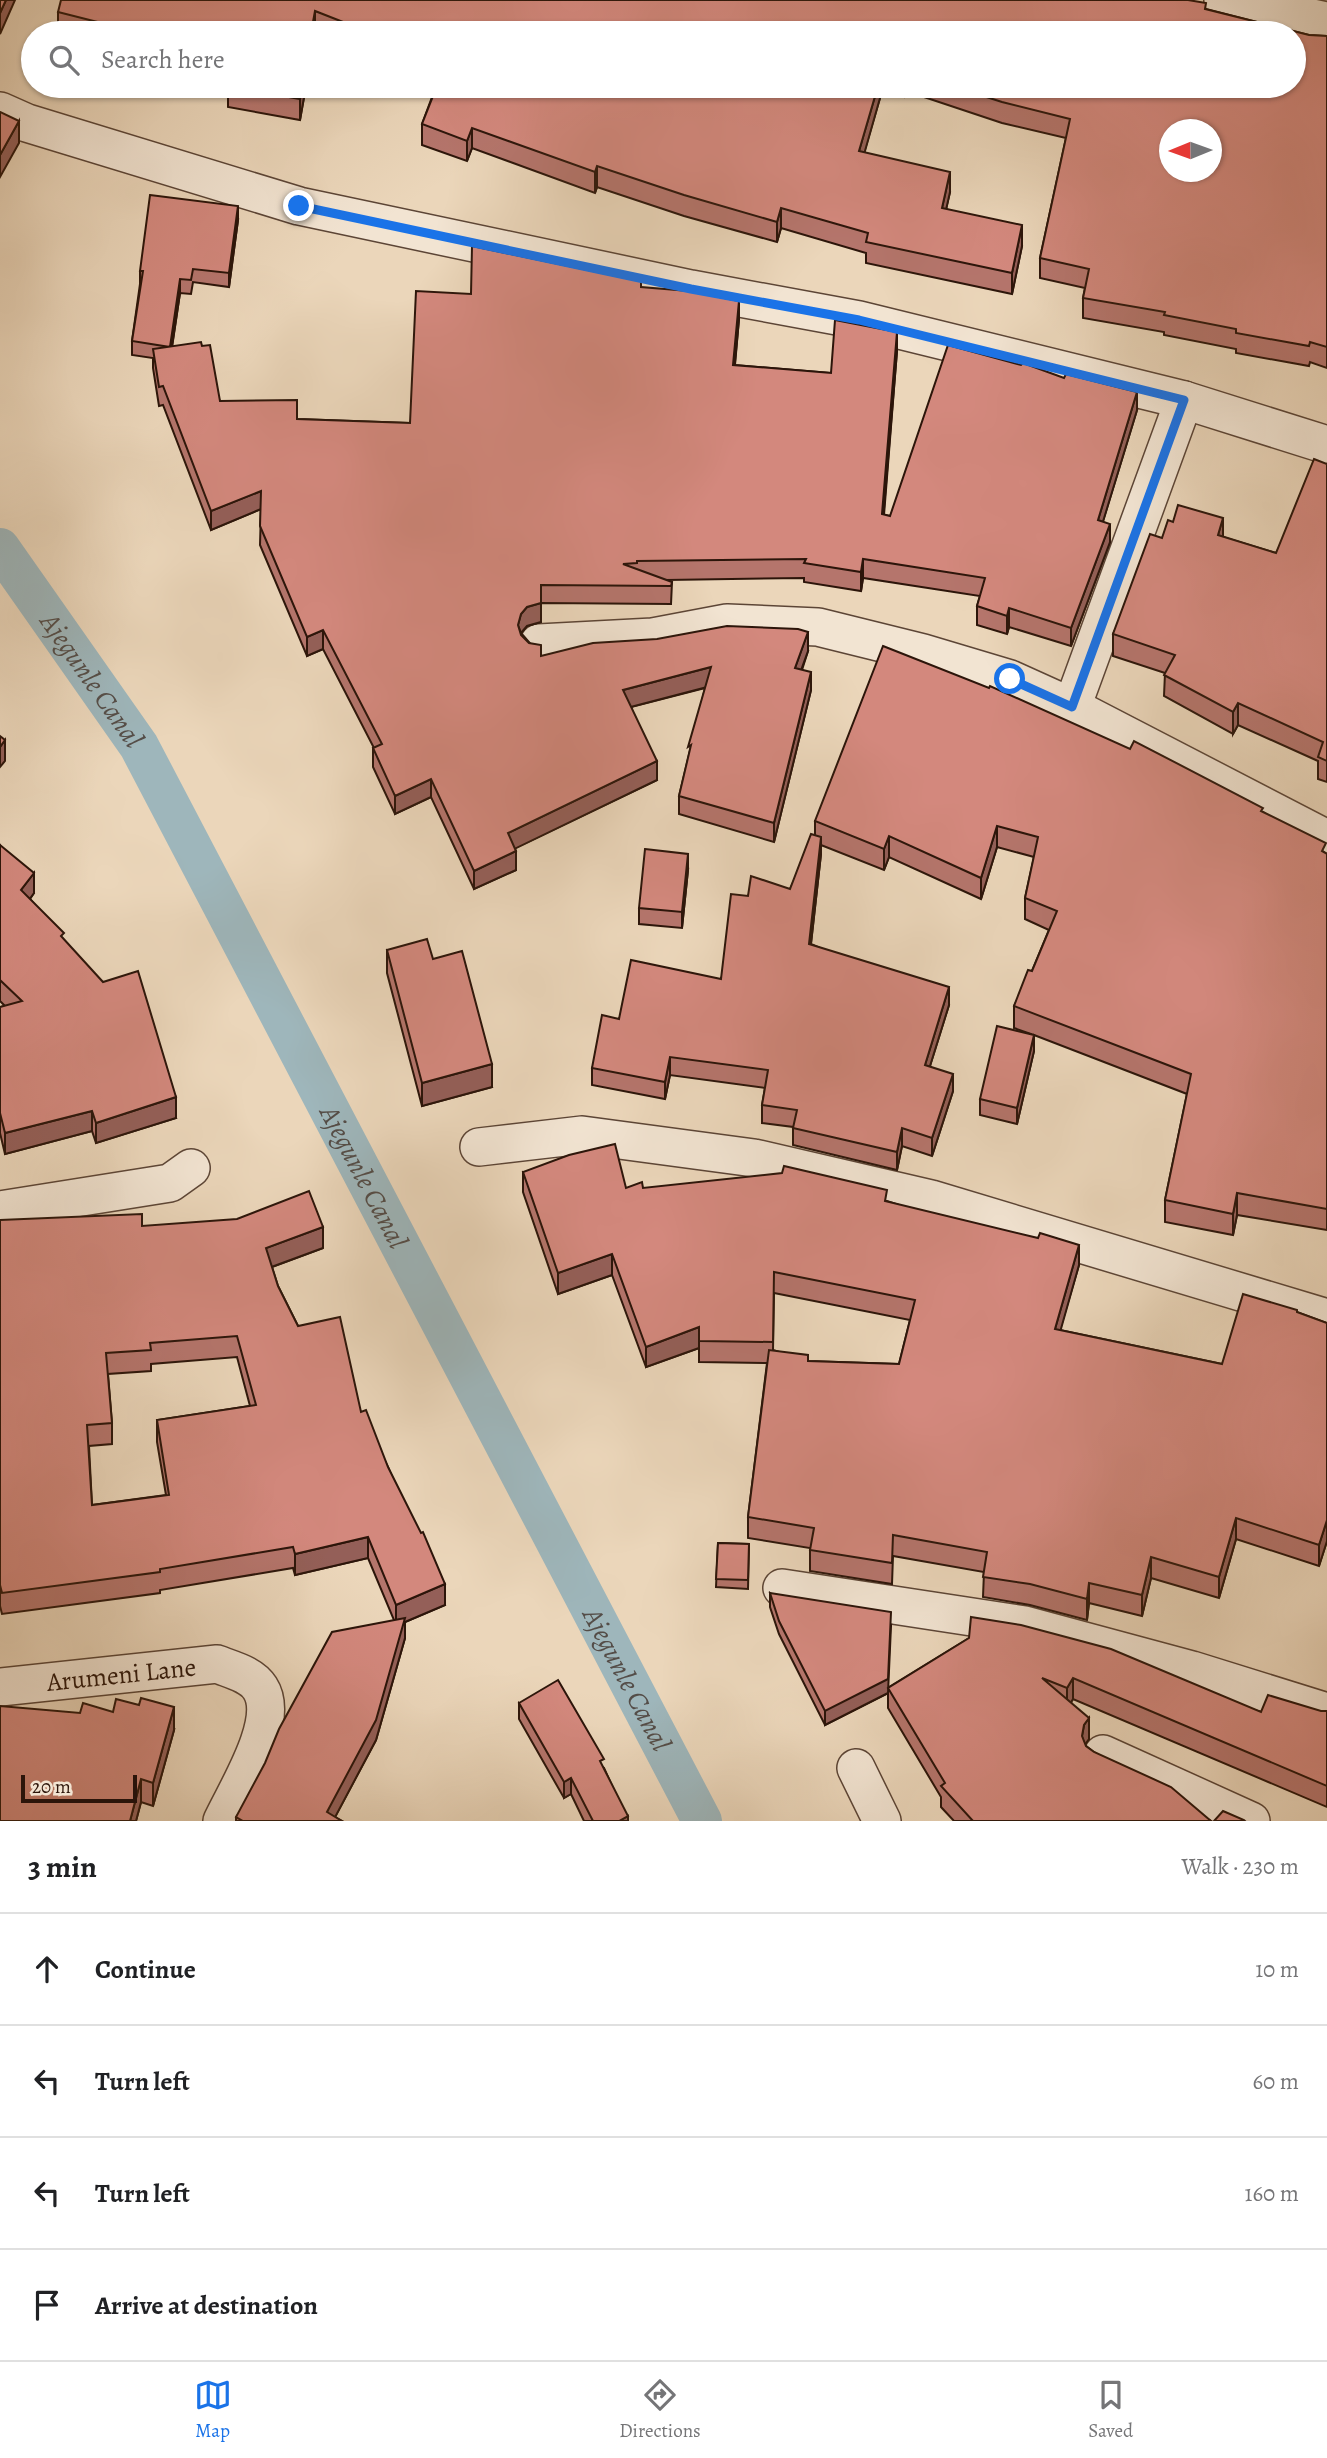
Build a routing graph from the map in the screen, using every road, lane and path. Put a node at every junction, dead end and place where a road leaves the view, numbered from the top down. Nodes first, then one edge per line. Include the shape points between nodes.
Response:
1 (1223, 0) edge
2 (1327, 21) edge
3 (0, 111) edge
4 (1184, 400) junction
5 (1327, 445) edge
6 (539, 643) edge
7 (1072, 707) junction
8 (1327, 839) edge
9 (479, 1147) dead end
10 (191, 1168) dead end
11 (0, 1210) edge
12 (1327, 1318) edge
13 (782, 1588) dead end
14 (0, 1688) edge
15 (1327, 1712) edge
16 (1103, 1754) edge
17 (856, 1768) dead end
18 (222, 1821) edge
19 (882, 1821) edge
20 (1251, 1821) edge

1 - 2 street
3 - 4 street via 299,206 859,320
4 - 5 street
4 - 7 street
6 - 7 street via 653,637 727,623 818,627 1010,679
7 - 8 street
9 - 12 street via 582,1135 754,1158 931,1199
10 - 11 street via 170,1183
13 - 15 street via 1025,1625
14 - 18 street, Arumeni Lane via 217,1664 247,1676 260,1686 267,1716
16 - 20 street
17 - 19 street

